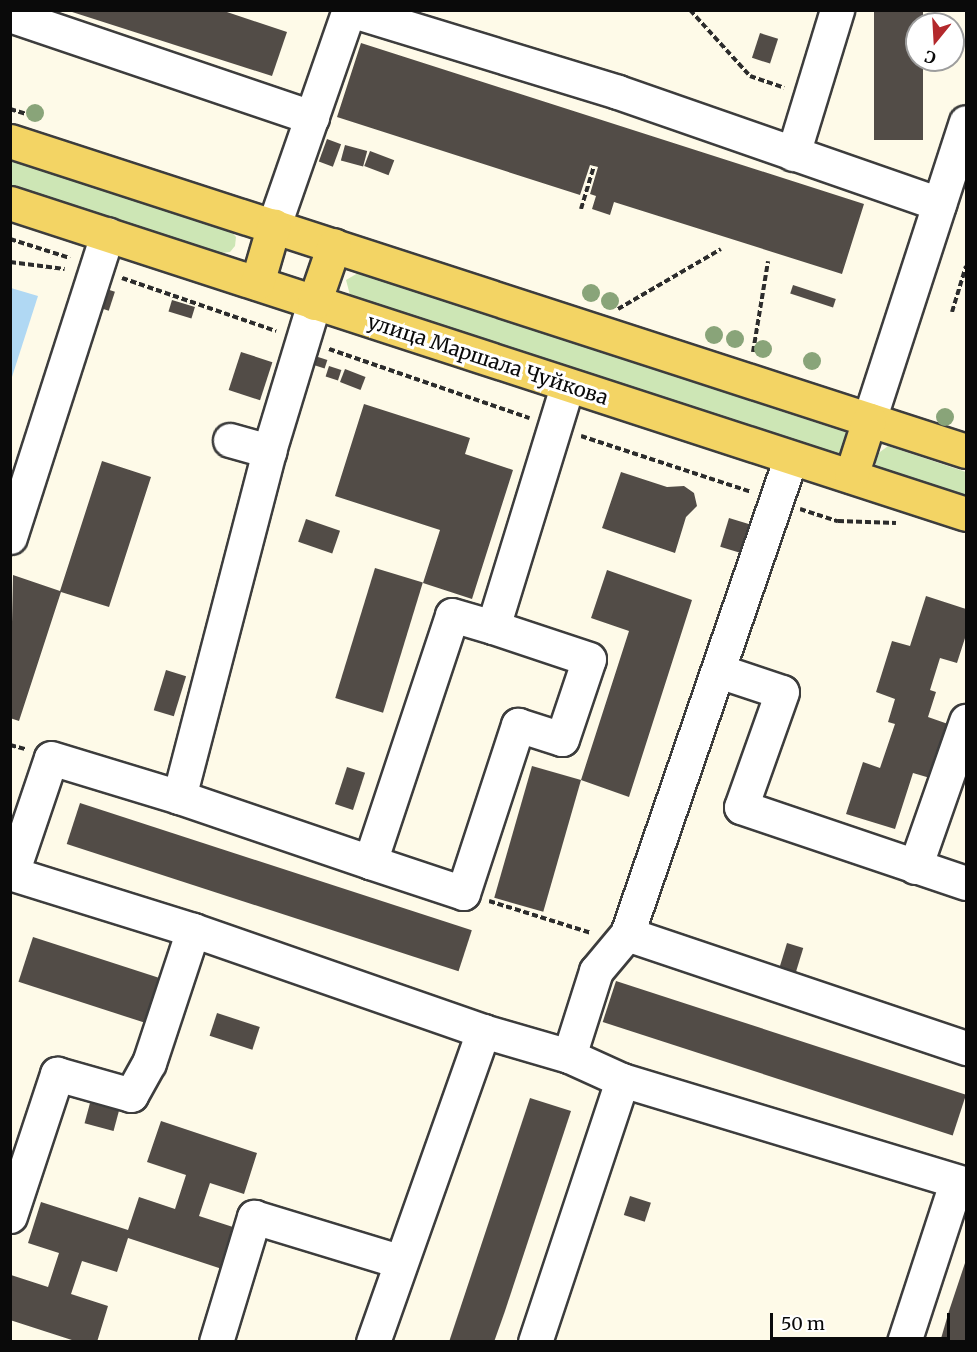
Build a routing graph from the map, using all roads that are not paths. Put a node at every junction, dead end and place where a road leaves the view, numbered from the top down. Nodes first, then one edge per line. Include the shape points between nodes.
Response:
1 (350, 10) edge
2 (837, 10) edge
3 (10, 15) edge
4 (312, 117) junction
5 (966, 122) edge
6 (10, 141) edge
7 (793, 154) junction
8 (10, 203) edge
9 (939, 204) junction
10 (274, 225) junction
11 (107, 234) junction
12 (334, 245) junction
13 (257, 283) junction
14 (314, 303) junction
15 (567, 386) junction
16 (869, 420) junction
17 (230, 441) dead end
18 (966, 451) edge
19 (269, 452) junction
20 (791, 457) junction
21 (851, 476) junction
22 (966, 513) edge
23 (10, 537) edge
24 (493, 627) junction
25 (719, 671) junction
26 (966, 721) edge
27 (179, 797) junction
28 (370, 862) junction
29 (915, 867) junction
30 (11, 873) edge
31 (966, 883) edge
32 (193, 930) junction
33 (624, 938) junction
34 (483, 1031) junction
35 (966, 1048) edge
36 (569, 1056) junction
37 (622, 1080) junction
38 (962, 1184) edge
39 (10, 1216) edge
40 (399, 1261) junction
41 (216, 1341) edge
42 (373, 1341) edge
43 (535, 1341) edge
44 (904, 1341) edge

1 - 4 lane
1 - 7 lane via 618,92
2 - 7 lane
3 - 4 lane
4 - 10 lane
5 - 9 lane
6 - 10 main road
7 - 9 lane
8 - 11 main road, улица Маршала Чуйкова
9 - 16 lane
10 - 12 main road
10 - 13 main road
11 - 13 main road, улица Маршала Чуйкова
11 - 23 lane via 79,268
12 - 14 main road
12 - 16 main road
13 - 14 main road, улица Маршала Чуйкова
14 - 15 main road, улица Маршала Чуйкова
14 - 19 lane
15 - 20 main road, улица Маршала Чуйкова
15 - 24 lane
16 - 18 main road
16 - 21 main road
17 - 19 lane
19 - 27 lane
20 - 21 main road, улица Маршала Чуйкова
20 - 25 lane
21 - 22 main road, улица Маршала Чуйкова
24 - 28 lane via 452,615
24 - 28 lane via 589,659 562,739 518,725 463,892
25 - 29 lane via 782,692 741,807
25 - 33 lane
26 - 29 lane
27 - 28 lane
27 - 30 lane via 51,758
29 - 31 lane
30 - 32 lane
32 - 34 lane
32 - 39 lane via 149,1063 131,1095 57,1074
33 - 35 lane
33 - 36 lane via 596,971
34 - 36 lane
34 - 40 lane
36 - 37 lane
37 - 38 lane
37 - 43 lane
38 - 44 lane
40 - 41 lane via 254,1217
40 - 42 lane

